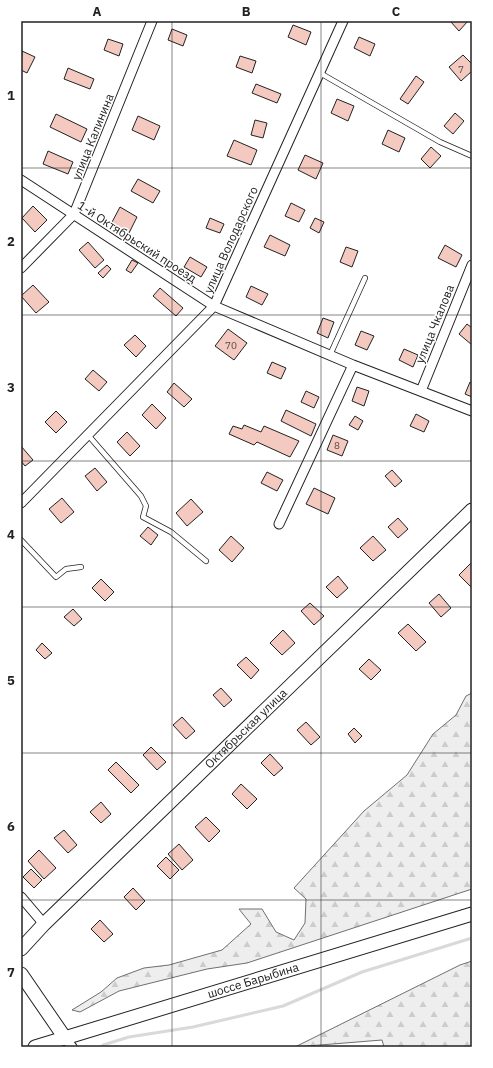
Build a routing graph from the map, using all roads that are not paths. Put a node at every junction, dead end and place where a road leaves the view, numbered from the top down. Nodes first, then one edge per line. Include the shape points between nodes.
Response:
1 (152, 21) edge
2 (343, 21) edge
3 (320, 73) junction
4 (472, 156) edge
5 (21, 180) edge
6 (74, 214) junction
7 (472, 265) edge
8 (21, 268) edge
9 (365, 278) dead end
10 (214, 306) junction
11 (330, 355) junction
12 (353, 365) junction
13 (421, 391) junction
14 (472, 411) edge
15 (88, 435) junction
16 (21, 503) edge
17 (472, 510) edge
18 (279, 524) dead end
19 (21, 540) edge
20 (206, 561) dead end
21 (81, 567) dead end
22 (21, 897) edge
23 (472, 914) edge
24 (44, 924) junction
25 (21, 949) edge
26 (21, 974) edge
27 (69, 1042) edge
28 (35, 1047) edge

1 - 6 street, улица Калинина
2 - 3 street, улица Володарского
3 - 4 lane via 440,142
3 - 10 street, улица Володарского
5 - 6 street, 1-й Октябрьский проезд
6 - 8 street, улица Калинина
6 - 10 street, 1-й Октябрьский проезд
7 - 13 street, улица Чкалова
9 - 11 lane
10 - 11 street, 1-й Октябрьский проезд
10 - 15 street, улица Володарского
11 - 12 street, 1-й Октябрьский проезд
12 - 13 street, 1-й Октябрьский проезд
12 - 18 street
13 - 14 street, 1-й Октябрьский проезд
15 - 16 street, улица Володарского
15 - 20 lane via 141,496 146,506 143,517 171,532
17 - 24 street, Октябрьская улица
19 - 21 lane via 56,577 66,569
22 - 24 street
23 - 27 street, шоссе Барыбина
24 - 25 street, Октябрьская улица
26 - 27 street
27 - 28 street, шоссе Барыбина

